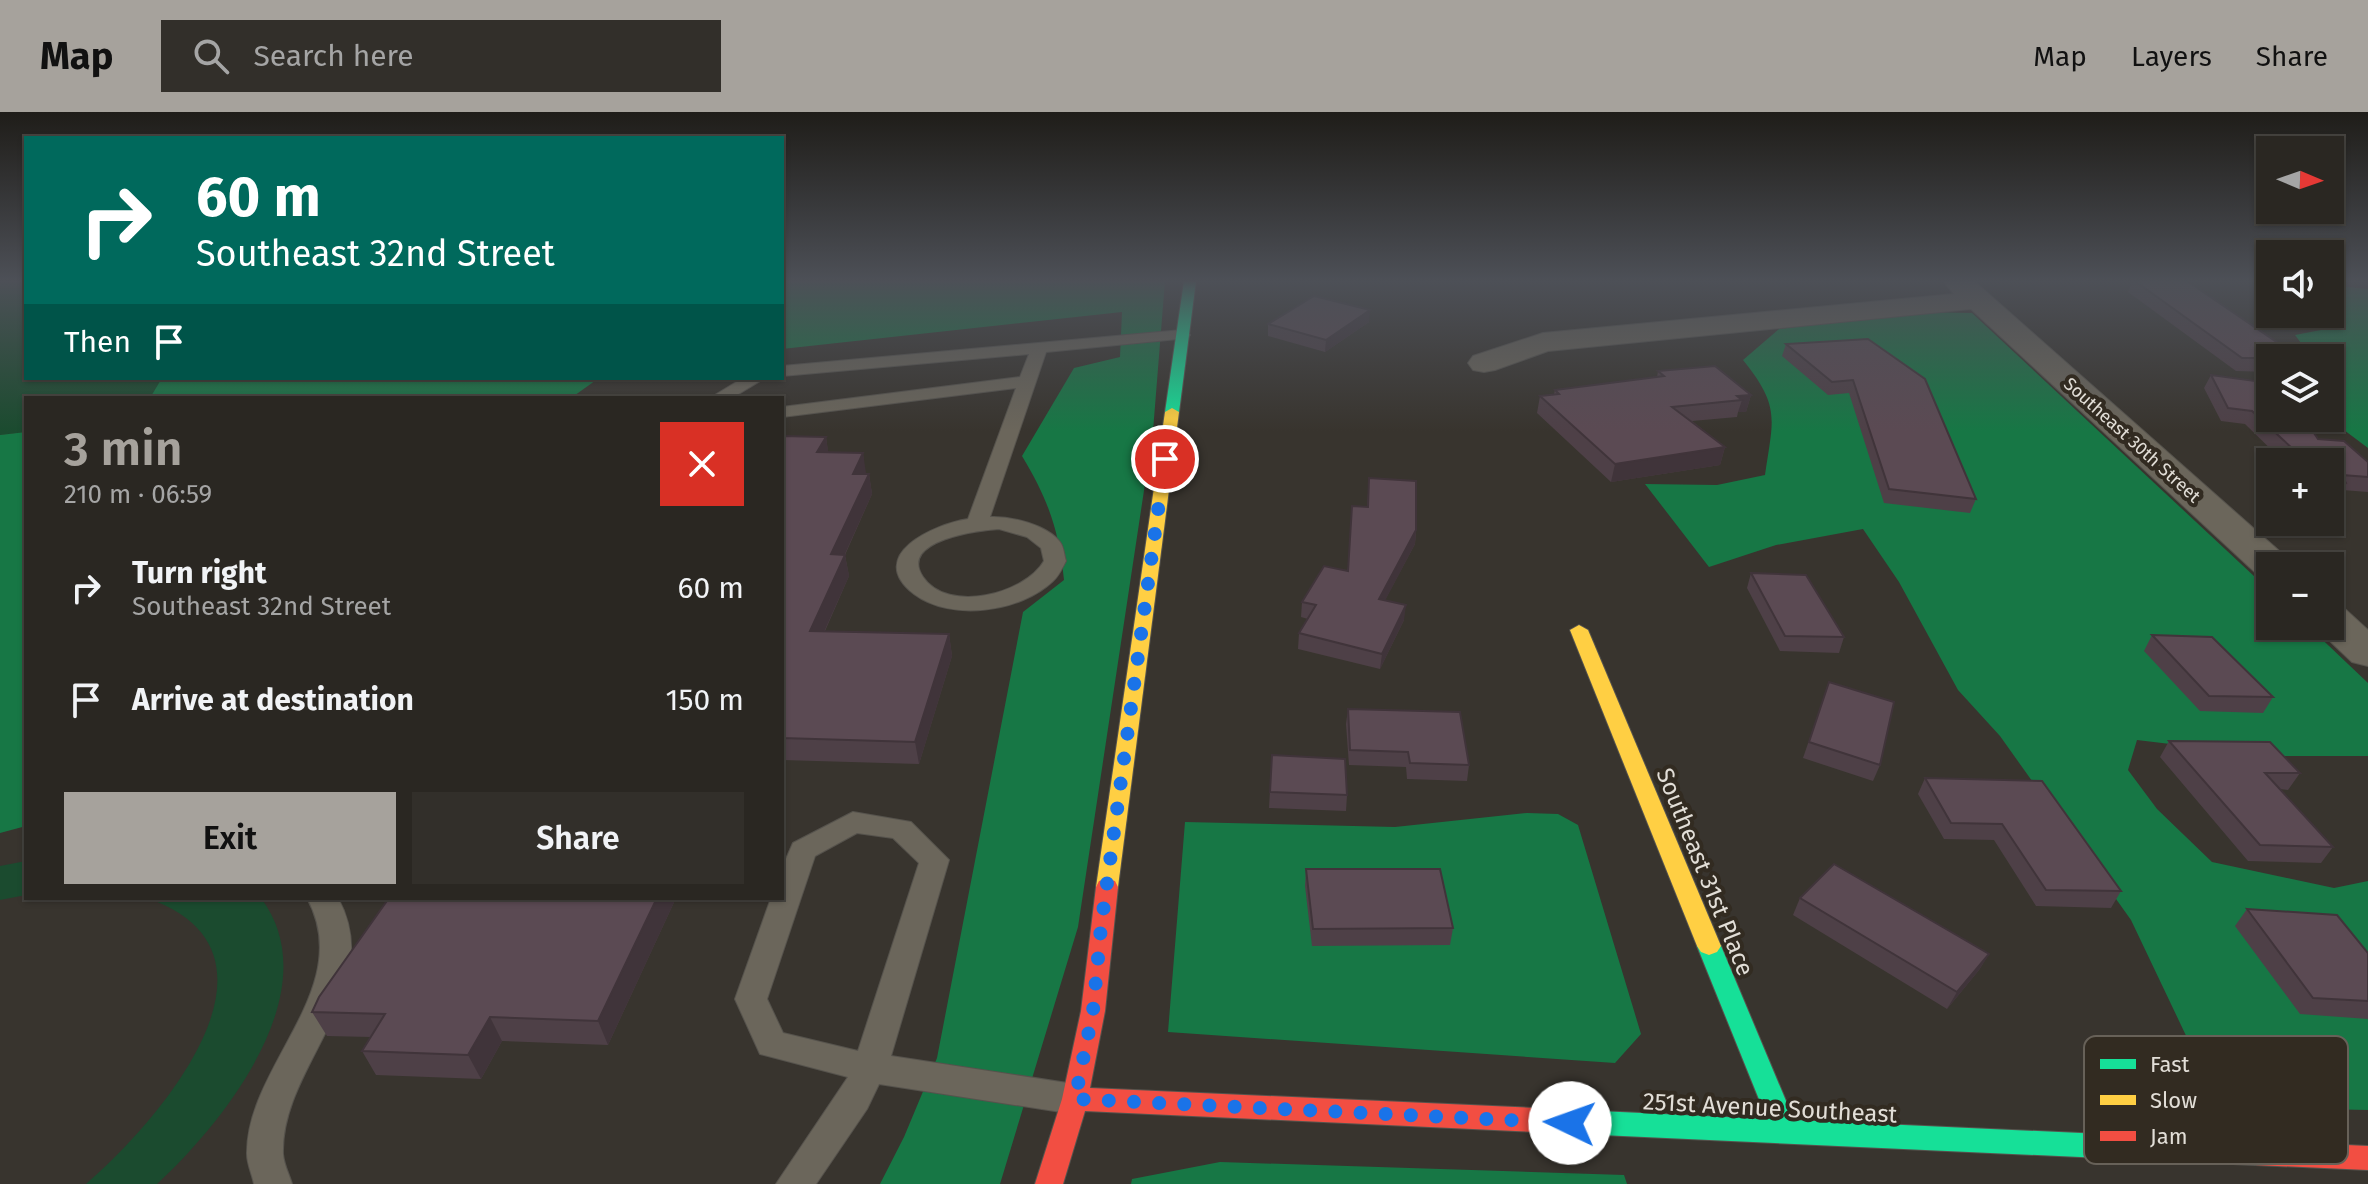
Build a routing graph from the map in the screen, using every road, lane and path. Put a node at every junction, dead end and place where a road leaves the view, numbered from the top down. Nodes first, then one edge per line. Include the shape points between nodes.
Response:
1 (1183, 331) edge
2 (1634, 331) edge
3 (2011, 331) edge
4 (1182, 335) junction
5 (1040, 346) junction
6 (1484, 363) dead end
7 (784, 371) edge
8 (752, 380) edge
9 (1027, 381) junction
10 (723, 396) edge
11 (784, 412) edge
12 (977, 524) junction
13 (2256, 552) edge
14 (1579, 630) dead end
15 (2344, 631) edge
16 (2368, 653) edge
17 (324, 900) edge
18 (870, 1068) junction
19 (1075, 1099) junction
20 (1786, 1133) junction
21 (2084, 1146) edge
22 (2348, 1157) edge
23 (2368, 1158) edge
24 (273, 1184) edge
25 (795, 1184) edge
26 (1049, 1184) edge

1 - 4 street
2 - 6 street via 1543,342
3 - 13 street, Southeast 30th Street
4 - 5 lane
4 - 19 street via 1093,1011
5 - 7 lane
5 - 9 lane
8 - 10 lane
9 - 11 lane
9 - 12 lane
12 - 12 lane via 932,537 917,548 909,576 919,588 936,598 984,603 1029,591 1054,567 1050,543 1037,533 1000,523
14 - 20 street, Southeast 31st Place
15 - 16 street
17 - 24 lane via 333,926 331,981 271,1115 265,1155
18 - 18 lane via 934,860 901,829 853,822 803,850 751,999 772,1044
18 - 19 lane
18 - 25 lane
19 - 20 street, 251st Avenue Southeast
19 - 26 street
20 - 21 street, 251st Avenue Southeast
22 - 23 street, 251st Avenue Southeast

